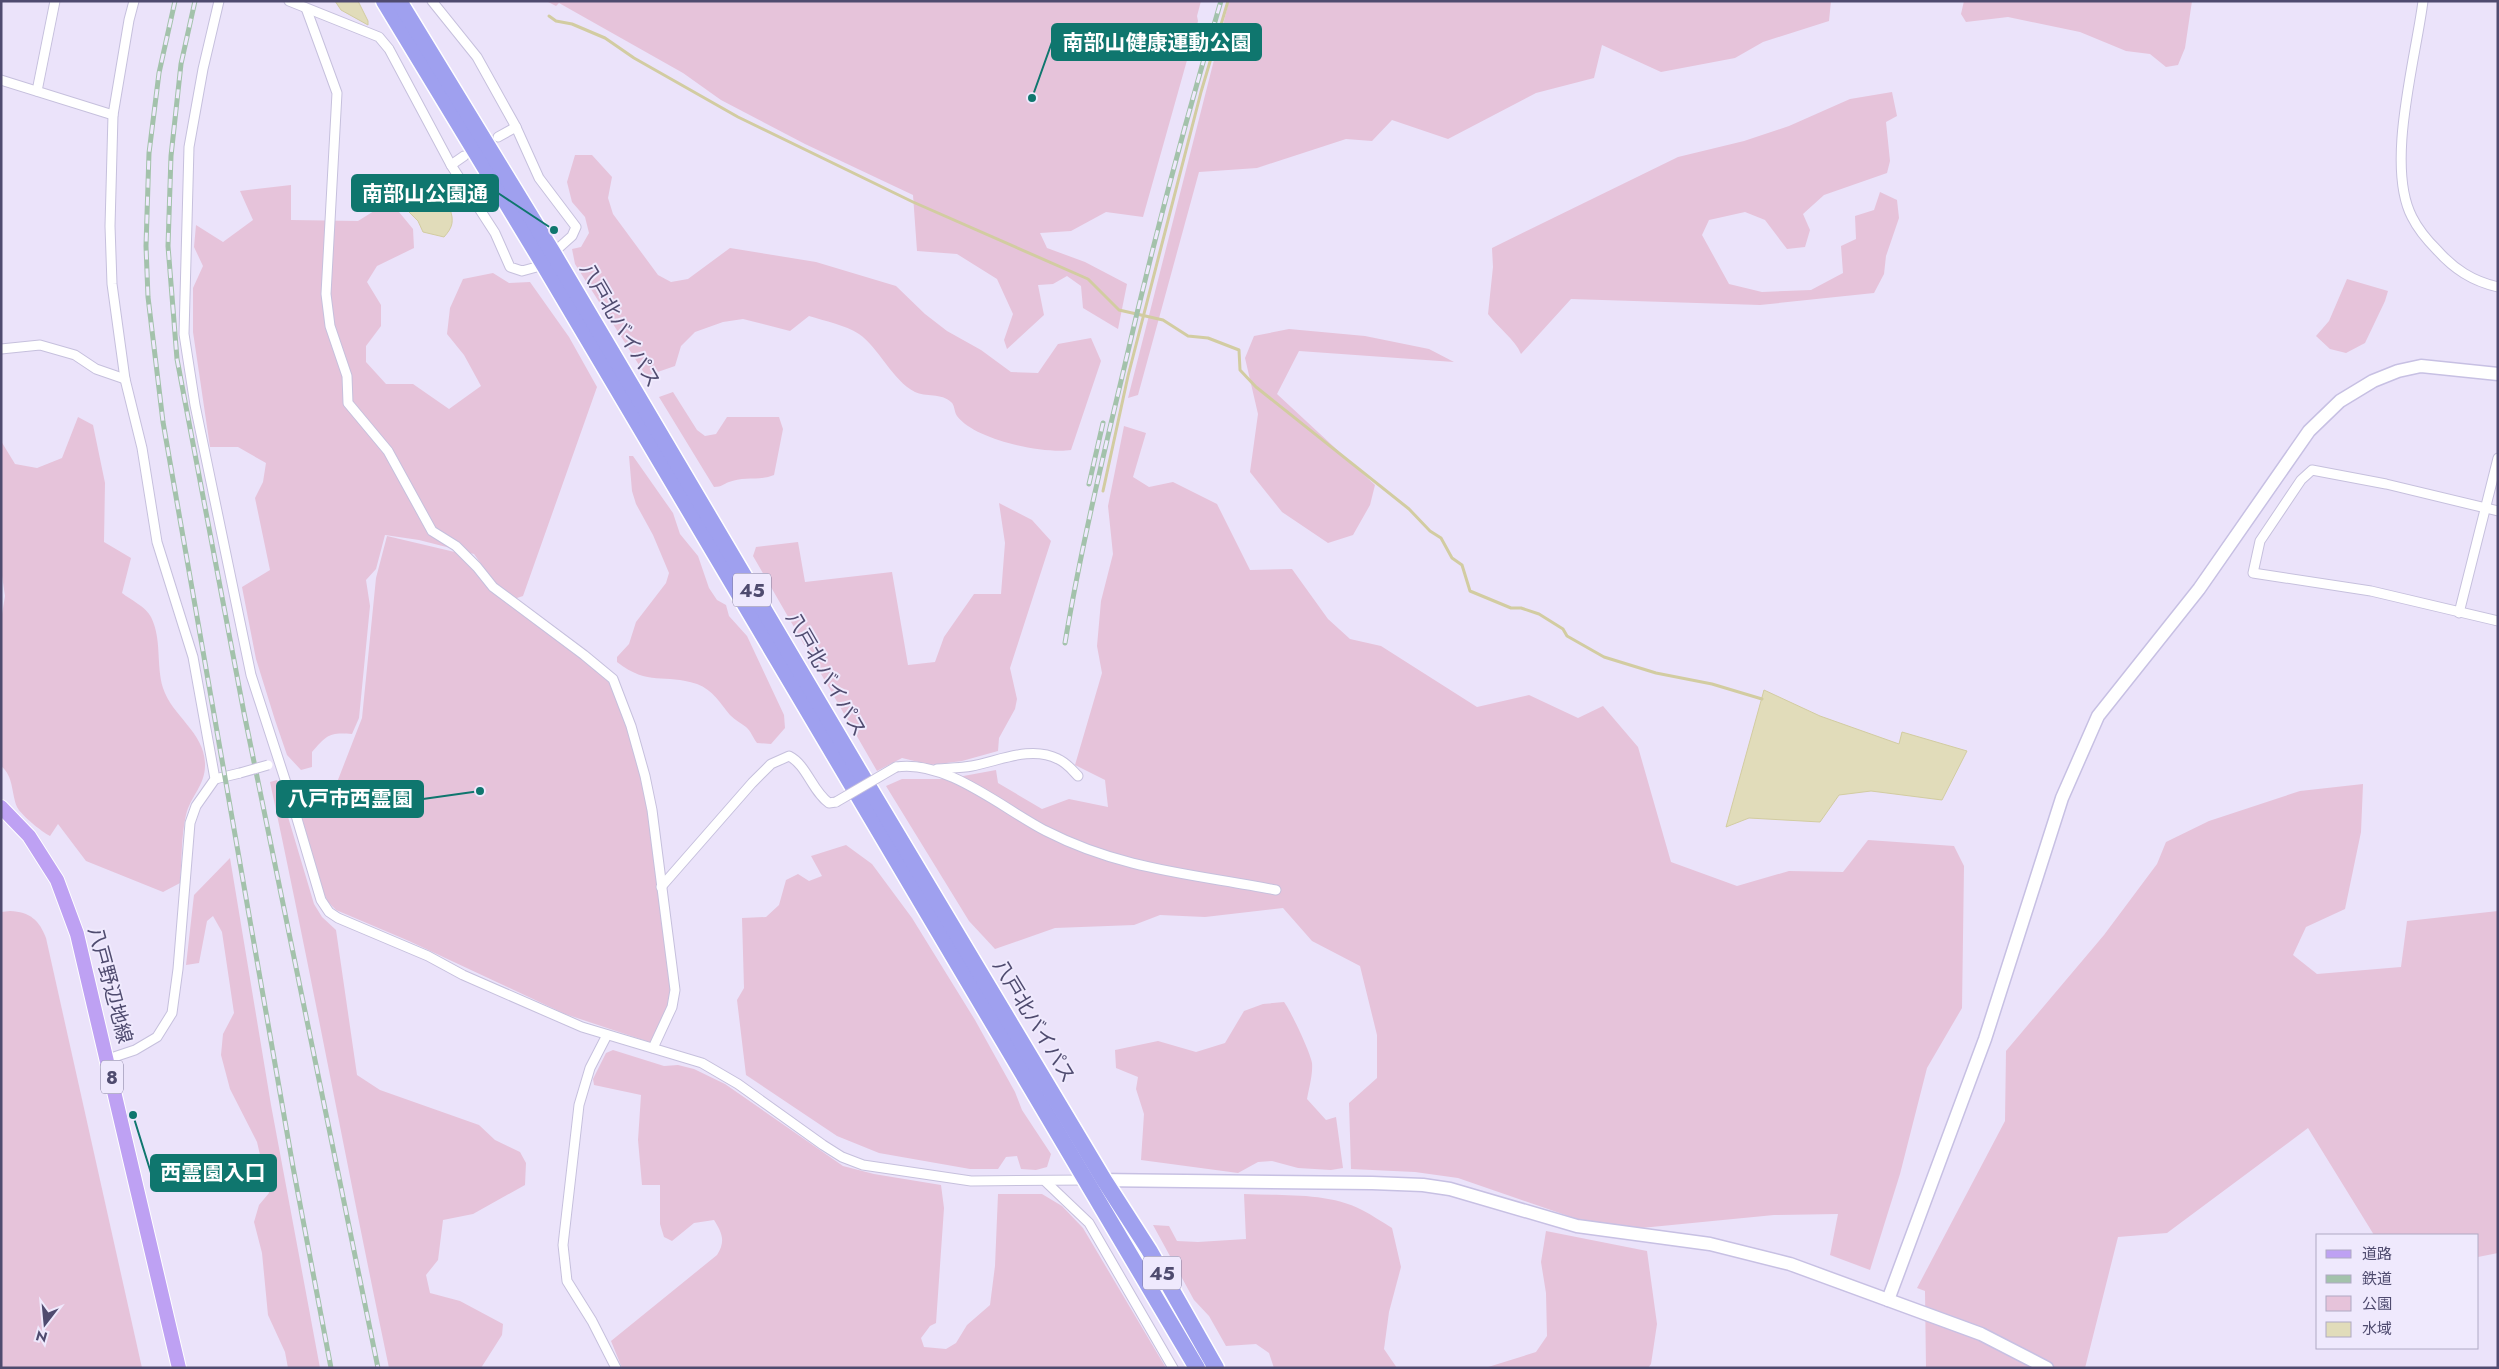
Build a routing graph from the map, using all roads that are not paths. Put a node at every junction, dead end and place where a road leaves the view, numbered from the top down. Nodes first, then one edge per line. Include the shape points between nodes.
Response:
1 (55, 1) edge
2 (134, 1) edge
3 (219, 1) edge
4 (289, 1) edge
5 (384, 1) edge
6 (399, 1) edge
7 (432, 1) edge
8 (2423, 1) edge
9 (306, 8) junction
10 (1, 80) edge
11 (37, 91) junction
12 (114, 115) junction
13 (516, 127) junction
14 (498, 137) dead end
15 (464, 156) dead end
16 (451, 165) junction
17 (548, 259) junction
18 (2498, 287) edge
19 (1, 349) edge
20 (2498, 374) edge
21 (125, 379) junction
22 (2498, 458) edge
23 (2486, 508) junction
24 (2498, 511) edge
25 (2460, 612) junction
26 (2498, 621) edge
27 (279, 762) junction
28 (930, 769) junction
29 (1078, 776) dead end
30 (215, 779) junction
31 (1, 806) edge
32 (661, 887) junction
33 (1276, 890) dead end
34 (607, 1035) junction
35 (653, 1048) junction
36 (108, 1059) junction
37 (1087, 1180) junction
38 (1104, 1180) junction
39 (1046, 1182) junction
40 (1888, 1300) junction
41 (179, 1368) edge
42 (616, 1368) edge
43 (1173, 1368) edge
44 (1197, 1368) edge
45 (1216, 1368) edge
46 (2048, 1368) edge

1 - 11 street
2 - 12 street
3 - 27 street via 202,70 189,147 184,334 195,405 251,675
4 - 9 street
5 - 17 highway, 八戸北バイパス / 45
6 - 17 highway, 八戸北バイパス / 45
7 - 13 street via 477,57
8 - 18 street via 2402,150 2405,198 2411,216 2425,238 2452,267 2468,277
9 - 16 street via 379,37 389,48
9 - 32 street via 337,93 326,294 330,326 347,376 348,403 388,452 432,531 456,546 493,587 613,680 631,726 645,776
10 - 11 street
11 - 12 street
12 - 21 street via 110,226 112,284
13 - 14 street
13 - 17 street via 539,178 576,227 572,236
15 - 16 street
16 - 17 street via 495,233 510,267 522,271
17 - 37 highway, 八戸北バイパス / 45
17 - 38 highway, 八戸北バイパス / 45
19 - 21 street via 40,345 75,355 96,369
20 - 40 street via 2421,366 2374,381 2340,401 2309,431 2199,589 2098,716 2062,798 1986,1039
21 - 30 street via 142,448 157,542 193,657
22 - 23 street
23 - 24 street
23 - 25 street
23 - 25 street via 2312,470 2300,480 2260,541 2253,573 2371,591
25 - 26 street
27 - 30 street, bridge
27 - 34 street via 321,900 329,912 472,979
28 - 29 street via 972,766 1016,755 1035,754 1056,758
28 - 32 street, bridge via 916,765 896,767 829,803 822,798 796,759 789,756 780,758 752,783
28 - 33 street via 972,788 1045,831 1096,854 1142,867
30 - 36 street via 196,806 190,823 172,1013 158,1037 135,1050
31 - 36 main road, 八戸野辺地線 / 8 via 29,836 56,880 77,934
32 - 35 street via 676,990 672,1007
34 - 35 street
34 - 42 street via 590,1068 579,1105 563,1245 567,1281
35 - 39 street via 721,1072 823,1145 864,1165 970,1181
36 - 41 main road, 八戸野辺地線 / 8
37 - 38 street
37 - 39 street
37 - 44 highway, 八戸北バイパス / 45
38 - 40 street via 1423,1185 1484,1198 1577,1226 1710,1244 1755,1254
38 - 45 highway, 八戸北バイパス / 45 via 1149,1250
39 - 43 street via 1089,1223
40 - 46 street via 1981,1334

